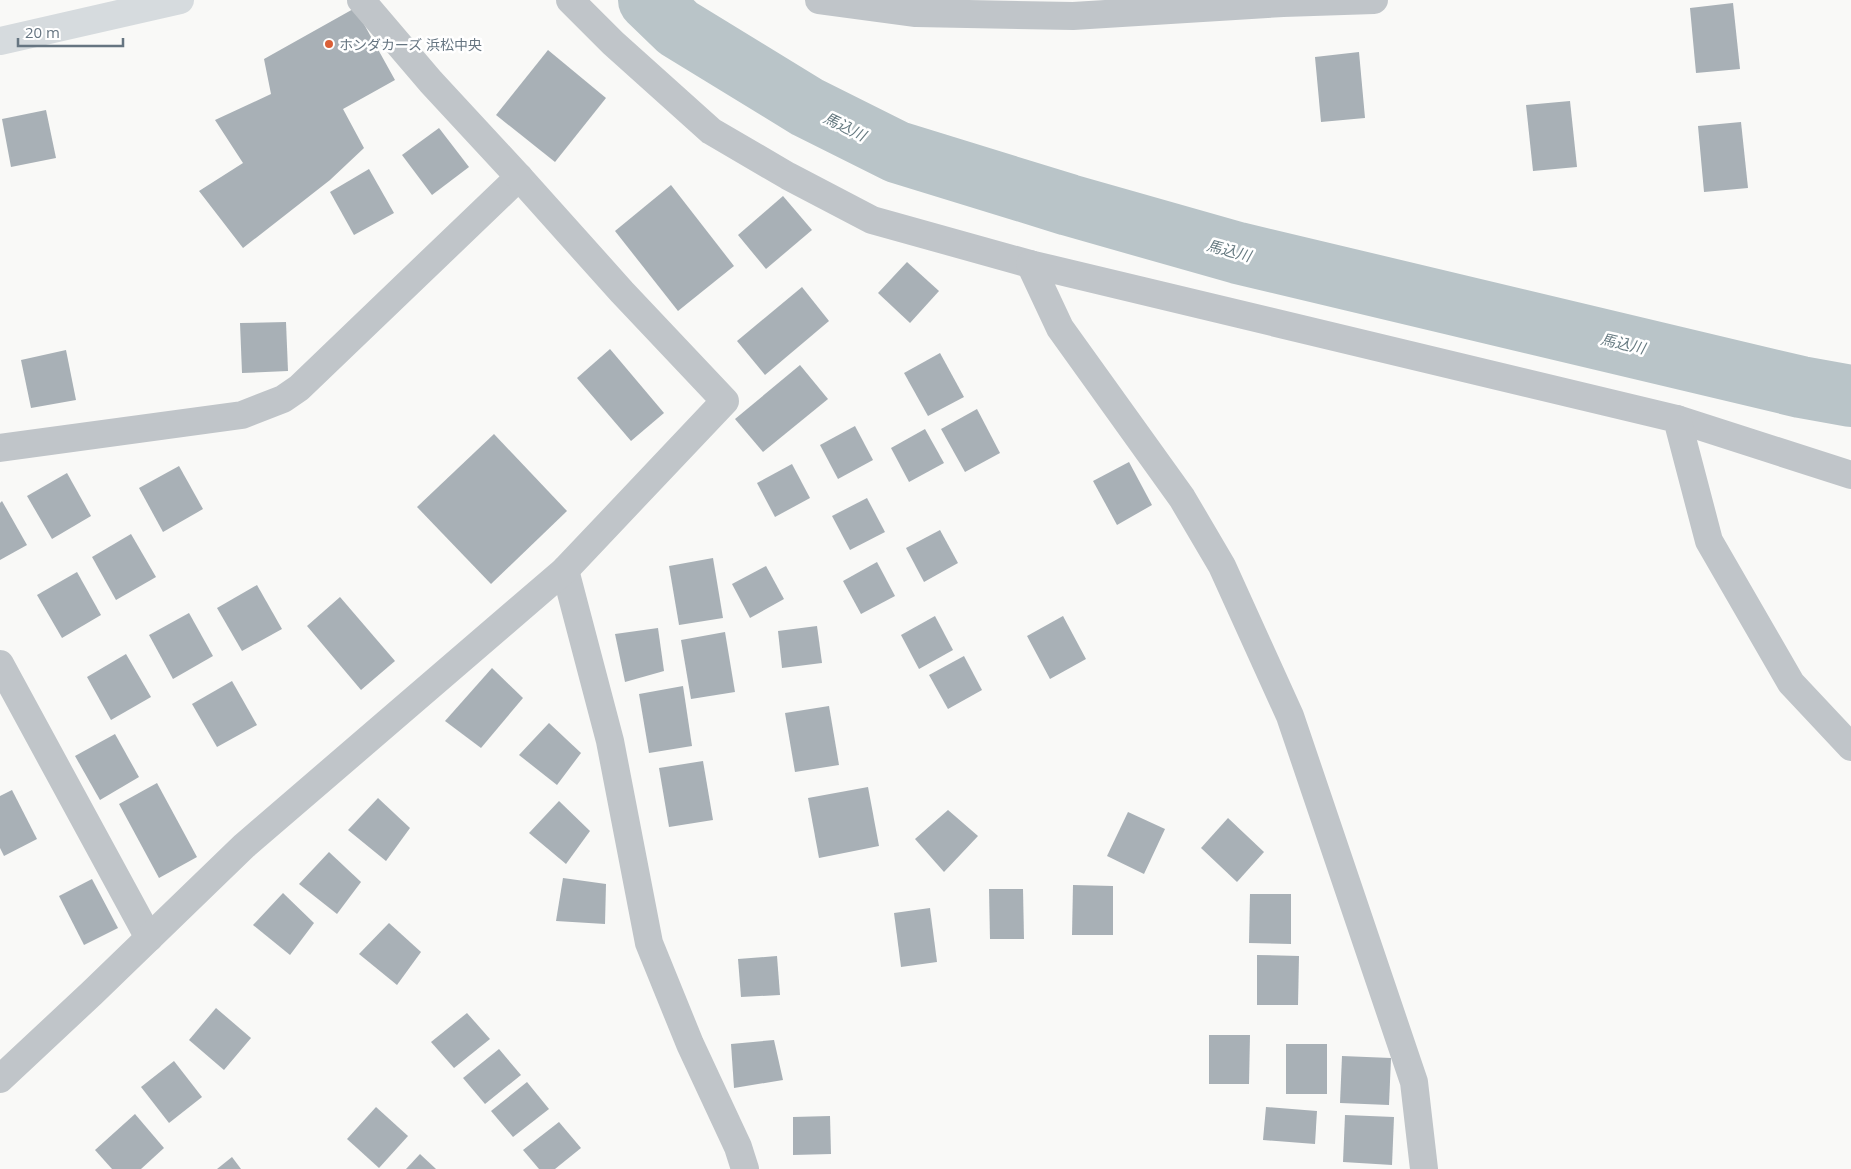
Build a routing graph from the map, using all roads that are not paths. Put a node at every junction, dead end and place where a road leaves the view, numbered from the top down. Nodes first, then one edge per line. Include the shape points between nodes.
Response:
1 (180, 0) edge
2 (362, 0) edge
3 (570, 0) edge
4 (819, 0) edge
5 (1374, 0) edge
6 (0, 41) edge
7 (519, 177) junction
8 (1030, 264) junction
9 (1677, 419) junction
10 (0, 448) edge
11 (1851, 475) edge
12 (565, 570) junction
13 (0, 664) edge
14 (1851, 747) edge
15 (149, 938) junction
16 (0, 1079) edge
17 (745, 1169) edge
18 (1424, 1169) edge

1 - 6 main road
2 - 7 street via 431,82
3 - 8 street via 711,130 788,176 872,220
4 - 5 street via 916,13 1073,16
7 - 10 street via 299,388 283,399 242,415
7 - 12 street via 725,401
8 - 9 street
8 - 18 street via 1060,328 1182,498 1222,566 1290,716 1414,1082
9 - 11 street
9 - 14 street via 1710,541 1791,683
12 - 15 street via 244,846
12 - 17 street via 610,741 649,943
13 - 15 street
15 - 16 street

